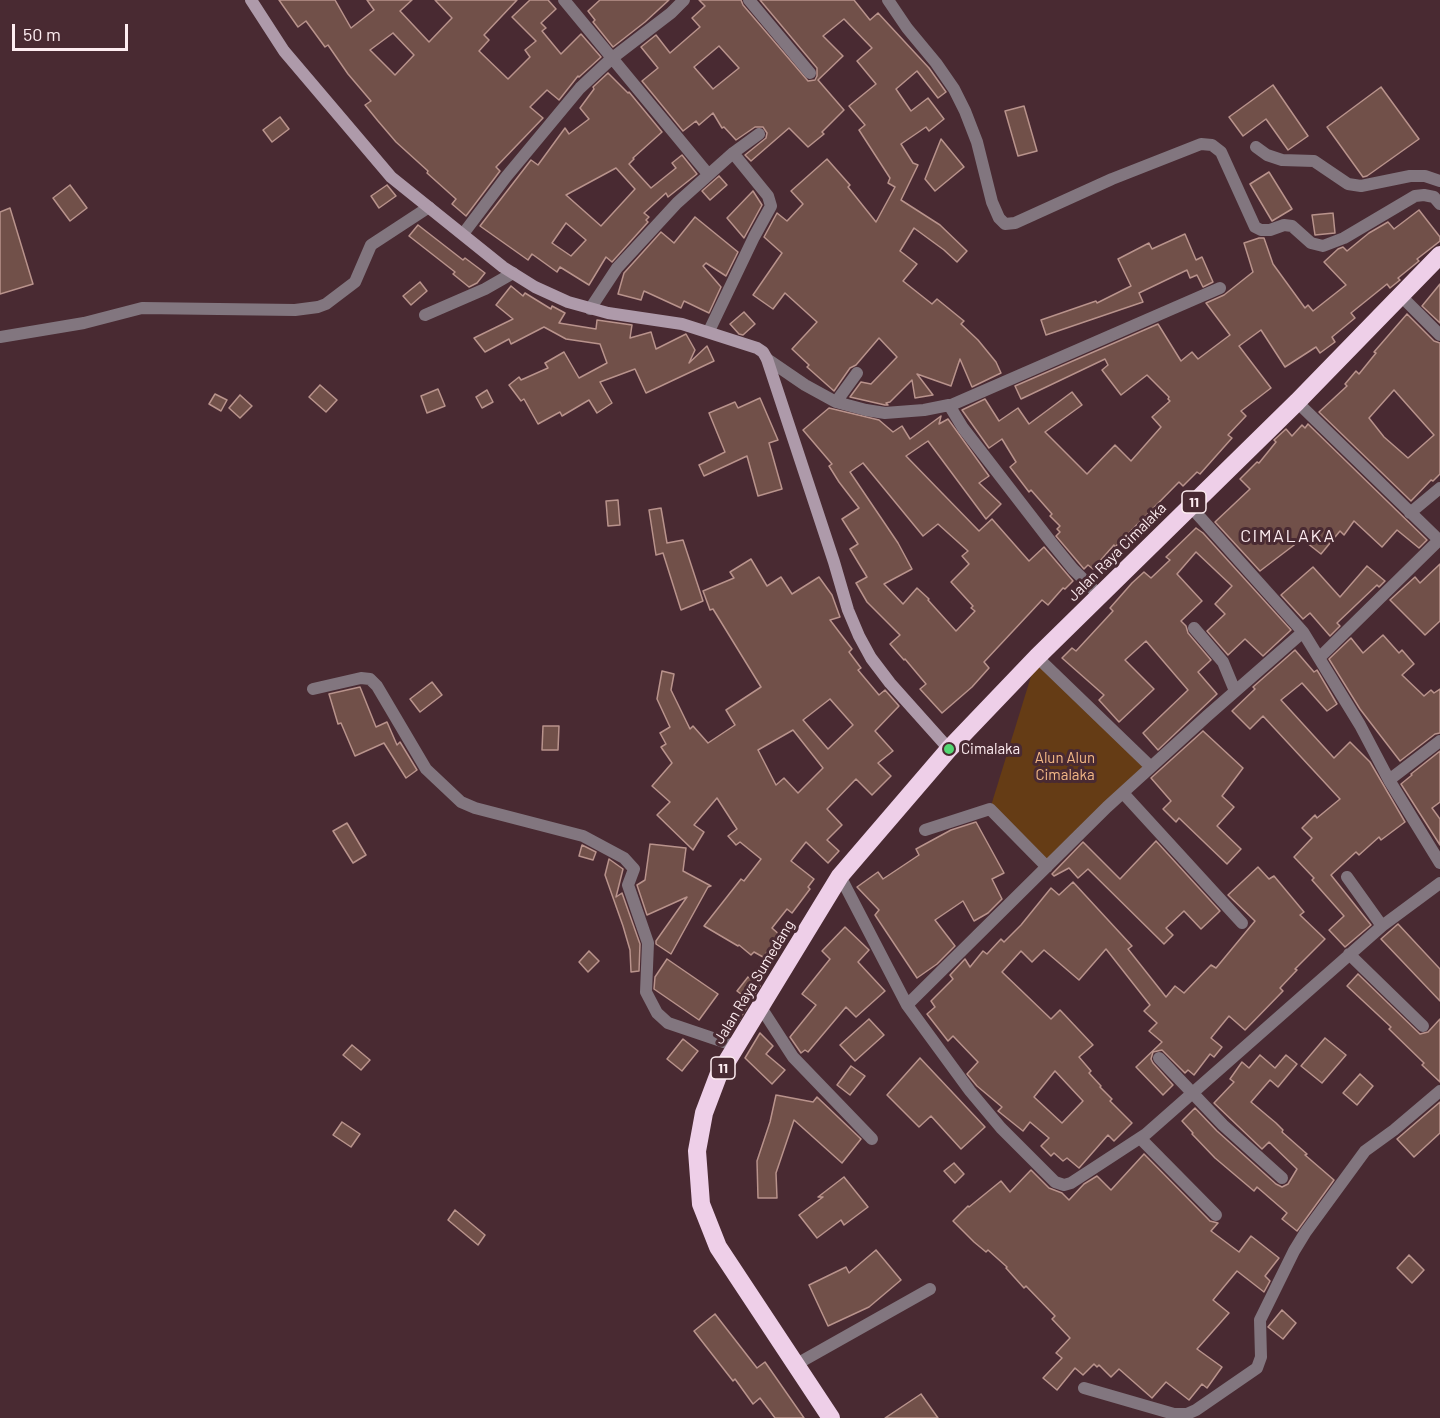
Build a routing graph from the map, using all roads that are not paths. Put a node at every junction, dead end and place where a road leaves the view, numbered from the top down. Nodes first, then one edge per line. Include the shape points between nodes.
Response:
1 (251, 0) edge
2 (564, 0) edge
3 (684, 0) edge
4 (749, 0) edge
5 (888, 0) edge
6 (611, 59) junction
7 (810, 73) dead end
8 (759, 134) dead end
9 (1256, 147) dead end
10 (733, 153) junction
11 (708, 174) junction
12 (1440, 181) edge
13 (1440, 204) edge
14 (429, 207) junction
15 (463, 234) junction
16 (1440, 255) edge
17 (513, 273) junction
18 (1220, 288) dead end
19 (1400, 295) junction
20 (590, 309) junction
21 (425, 315) dead end
22 (709, 331) junction
23 (1440, 335) edge
24 (0, 337) edge
25 (769, 368) junction
26 (857, 373) dead end
27 (836, 402) junction
28 (1297, 402) junction
29 (952, 410) junction
30 (1440, 488) edge
31 (1190, 506) junction
32 (1410, 513) junction
33 (1440, 540) edge
34 (1099, 596) junction
35 (1194, 628) dead end
36 (1303, 632) junction
37 (1037, 657) junction
38 (1319, 658) junction
39 (313, 689) dead end
40 (1235, 691) junction
41 (1440, 741) edge
42 (949, 749) junction
43 (1151, 767) junction
44 (1389, 780) junction
45 (1123, 793) junction
46 (925, 830) dead end
47 (1440, 863) edge
48 (1047, 867) junction
49 (840, 876) junction
50 (1347, 877) dead end
51 (1440, 883) edge
52 (1242, 923) dead end
53 (1382, 926) junction
54 (1349, 954) junction
55 (907, 1005) junction
56 (760, 1006) junction
57 (1423, 1026) dead end
58 (736, 1046) junction
59 (1159, 1058) dead end
60 (1440, 1091) edge
61 (1193, 1092) junction
62 (1140, 1138) junction
63 (872, 1139) dead end
64 (1282, 1178) dead end
65 (1216, 1215) dead end
66 (930, 1289) dead end
67 (795, 1365) junction
68 (1084, 1388) dead end
69 (831, 1418) edge

1 - 14 street via 284,51 391,177
2 - 6 street
3 - 6 street
4 - 7 street
5 - 13 street via 954,89 977,142 992,202 1005,224 1201,144 1212,145 1221,152 1255,226 1261,230 1292,226 1311,243 1323,246 1344,238 1415,196 1434,197
6 - 11 street
6 - 15 street via 580,88
8 - 10 street
9 - 12 street via 1282,160 1314,161 1347,184 1361,186 1410,176
10 - 11 street
10 - 22 street via 768,196 771,206
11 - 20 street via 617,268
14 - 15 street
14 - 24 street via 370,245 355,282 318,307 142,308 84,323
15 - 17 street
16 - 19 highway, Jalan Raya Cimalaka / 11
17 - 20 street via 535,287
17 - 21 street
18 - 29 street
19 - 23 street
19 - 28 highway, Jalan Raya Cimalaka / 11
20 - 22 street
22 - 25 street via 757,348
25 - 27 street
25 - 42 street via 859,636 890,683
26 - 27 street
27 - 29 street via 885,413 945,405
28 - 31 highway, Jalan Raya Cimalaka / 11
28 - 32 street
29 - 34 street via 1065,560
30 - 32 street
31 - 34 highway, Jalan Raya Cimalaka / 11
31 - 36 street
32 - 33 street
33 - 38 street
34 - 37 highway, Jalan Raya Cimalaka / 11
35 - 40 street via 1223,662
36 - 38 street
36 - 40 street
37 - 42 highway, Jalan Raya Cimalaka / 11
37 - 43 street
38 - 44 street
39 - 58 street via 370,679 378,686 426,769 461,802 583,836 624,858 634,869 628,885 648,943 646,992 657,1013 668,1023
40 - 43 street
41 - 44 street
42 - 49 highway, Jalan Raya Sumedang / 11
43 - 45 street
44 - 47 street
45 - 48 street
45 - 52 street
46 - 48 street via 990,808
48 - 55 street
49 - 55 street
49 - 56 highway, Jalan Raya Sumedang / 11
50 - 53 street
51 - 53 street
53 - 54 street
54 - 57 street
54 - 61 street
55 - 62 street via 970,1091 1055,1182 1071,1183
56 - 58 highway, Jalan Raya Sumedang / 11
56 - 63 street via 793,1057
58 - 67 highway, Jalan Raya Sumedang / 11 via 718,1076 704,1113 697,1151 701,1204 718,1247
59 - 61 street
60 - 68 street via 1365,1151 1299,1242 1260,1320 1261,1358 1257,1368 1186,1414
61 - 62 street
61 - 64 street via 1222,1125
62 - 65 street
66 - 67 street
67 - 69 highway, Jalan Raya Sumedang / 11

